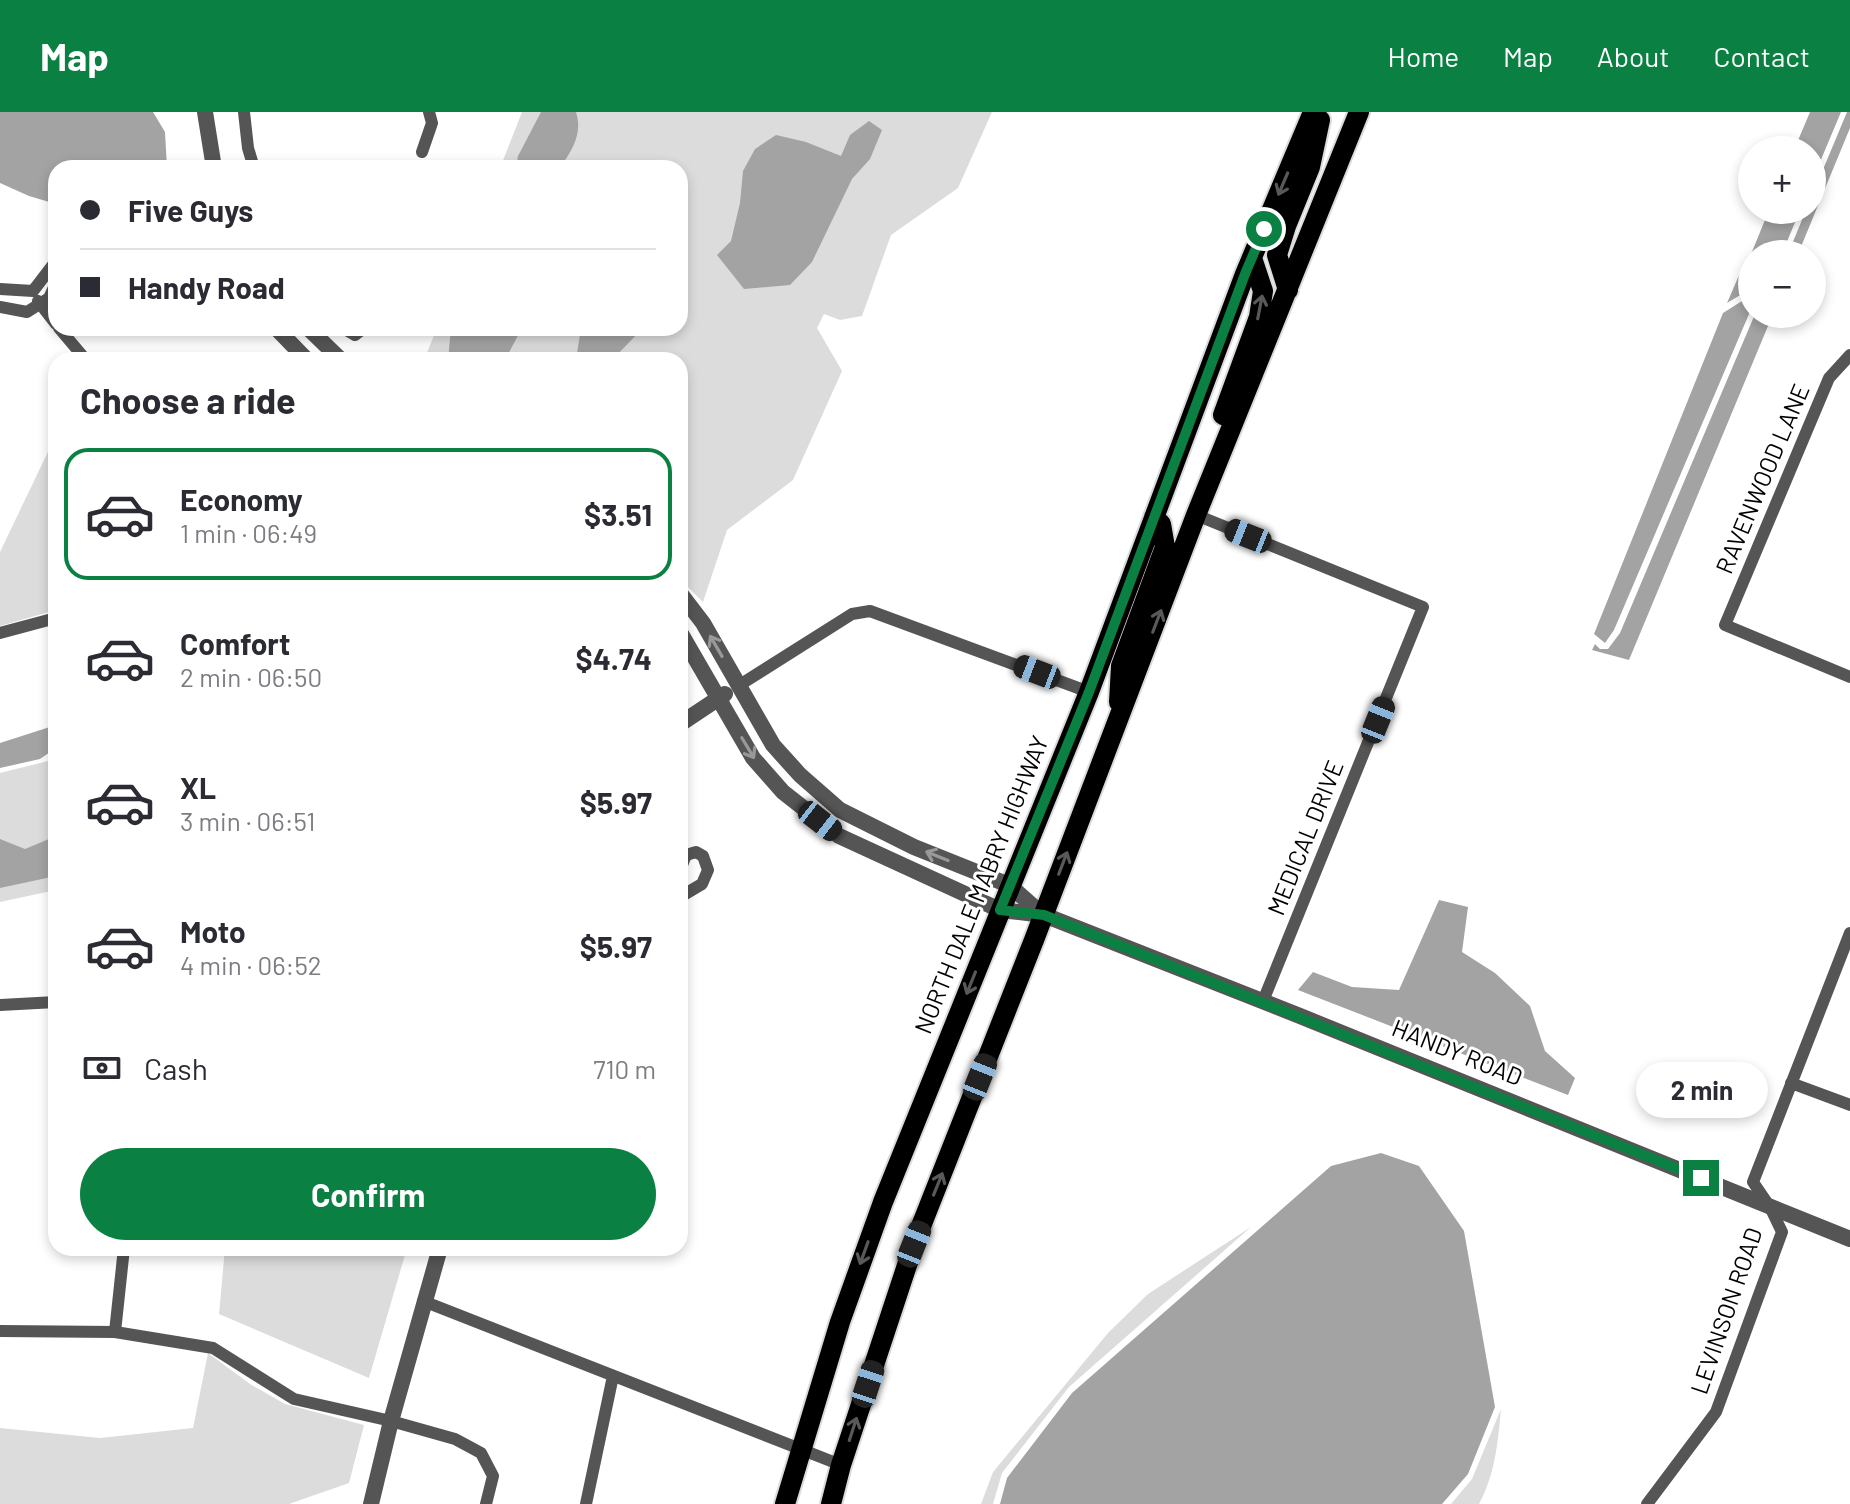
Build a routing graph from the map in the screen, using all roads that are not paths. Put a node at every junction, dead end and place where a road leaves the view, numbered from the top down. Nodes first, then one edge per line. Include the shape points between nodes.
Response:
1 (205, 112) edge
2 (244, 112) edge
3 (429, 112) edge
4 (1313, 112) edge
5 (1322, 112) edge
6 (1359, 112) edge
7 (422, 152) dead end
8 (213, 160) edge
9 (252, 160) edge
10 (1252, 258) junction
11 (48, 271) edge
12 (0, 289) edge
13 (1288, 290) junction
14 (33, 291) junction
15 (48, 299) edge
16 (40, 305) junction
17 (0, 307) edge
18 (48, 314) edge
19 (66, 336) edge
20 (284, 336) edge
21 (316, 336) edge
22 (79, 352) edge
23 (299, 352) edge
24 (333, 352) edge
25 (1850, 355) edge
26 (1196, 515) junction
27 (1154, 517) junction
28 (688, 603) edge
29 (48, 620) edge
30 (0, 633) edge
31 (688, 646) edge
32 (1850, 677) edge
33 (738, 686) junction
34 (1089, 692) junction
35 (719, 698) junction
36 (1118, 718) junction
37 (688, 719) edge
38 (853, 817) junction
39 (839, 836) junction
40 (688, 854) edge
41 (1009, 885) junction
42 (688, 892) edge
43 (1000, 910) junction
44 (1044, 915) junction
45 (1850, 933) edge
46 (1263, 1001) junction
47 (48, 1002) edge
48 (0, 1005) edge
49 (1791, 1083) junction
50 (1850, 1105) edge
51 (1770, 1207) junction
52 (1850, 1239) edge
53 (123, 1256) edge
54 (437, 1256) edge
55 (423, 1301) junction
56 (0, 1331) edge
57 (115, 1332) junction
58 (613, 1376) junction
59 (391, 1421) junction
60 (800, 1449) junction
61 (841, 1465) junction
62 (371, 1504) edge
63 (486, 1504) edge
64 (586, 1504) edge
65 (785, 1504) edge
66 (831, 1504) edge
67 (1647, 1504) edge

1 - 8 street
2 - 9 street
3 - 7 street via 432,123
4 -> 10 main road, NORTH DALE MABRY HIGHWAY
5 - 13 main road via 1310,167 1277,255
6 - 13 main road
26 -> 10 main road via 1211,447 1259,317 1263,291
10 - 27 main road, NORTH DALE MABRY HIGHWAY
11 - 14 street
12 - 14 street
13 - 26 main road
14 - 16 street
15 - 16 street
16 - 17 street via 27,312
16 - 18 street
19 - 22 street
20 - 23 street
21 - 24 street
25 - 32 street, RAVENWOOD LANE via 1829,378 1725,625
36 -> 26 main road
26 - 46 street, MEDICAL DRIVE via 1423,607
27 - 34 main road, NORTH DALE MABRY HIGHWAY
27 - 36 main road via 1161,524 1165,547 1121,666
33 -> 28 street
29 - 30 street
31 - 35 street
33 - 34 street via 852,614 870,611
33 - 35 street
33 - 38 street via 773,745 800,775
34 - 41 main road, NORTH DALE MABRY HIGHWAY
35 - 37 street
35 -> 39 street via 753,758 783,792
44 -> 36 main road
38 - 39 street
41 -> 38 street
39 - 43 street
40 - 42 street via 703,856 708,870 702,884
41 - 43 main road, NORTH DALE MABRY HIGHWAY
41 - 44 street
43 - 44 street
43 -> 60 main road, NORTH DALE MABRY HIGHWAY via 883,1202
44 - 46 street, HANDY ROAD
61 -> 44 main road via 914,1244
45 - 49 street
46 - 51 street, HANDY ROAD
47 - 48 street
49 - 50 street
49 - 51 street, LEVINSON ROAD via 1753,1182
51 - 52 street, HANDY ROAD
51 - 67 street, LEVINSON ROAD via 1782,1232 1716,1412
53 - 57 street
54 - 55 street
55 - 58 street
55 - 59 street
56 - 57 street
57 - 59 street via 213,1348 294,1399
58 - 60 street
58 - 64 street
59 - 62 street
59 - 63 street via 455,1439 481,1453 493,1476
60 - 61 street
60 - 65 main road, NORTH DALE MABRY HIGHWAY
61 - 66 main road

